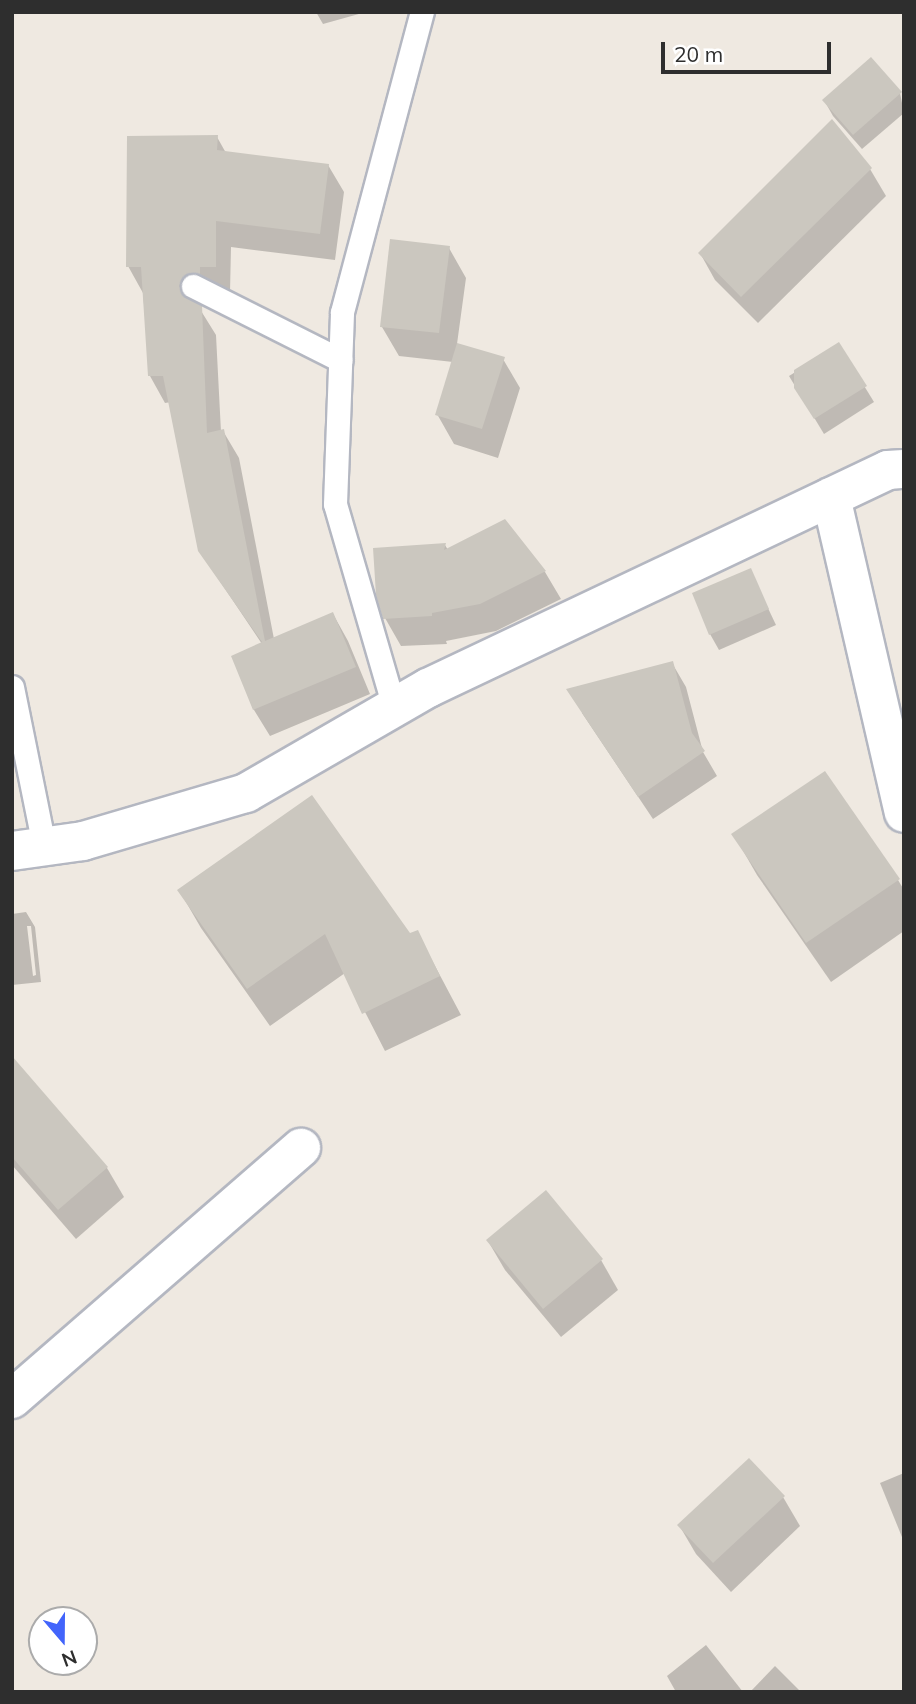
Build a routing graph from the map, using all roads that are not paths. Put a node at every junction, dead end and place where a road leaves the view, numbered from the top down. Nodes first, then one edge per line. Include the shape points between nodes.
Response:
1 (422, 12) edge
2 (192, 286) dead end
3 (340, 360) junction
4 (904, 470) edge
5 (831, 497) junction
6 (12, 687) edge
7 (394, 707) junction
8 (904, 813) edge
9 (28, 848) edge
10 (301, 1148) dead end
11 (12, 1399) edge

1 - 3 lane via 342,312
2 - 3 lane
3 - 7 lane via 335,504
4 - 5 street via 888,470
5 - 7 street
5 - 8 street
6 - 9 lane
7 - 9 street via 246,793 83,841
10 - 11 street

